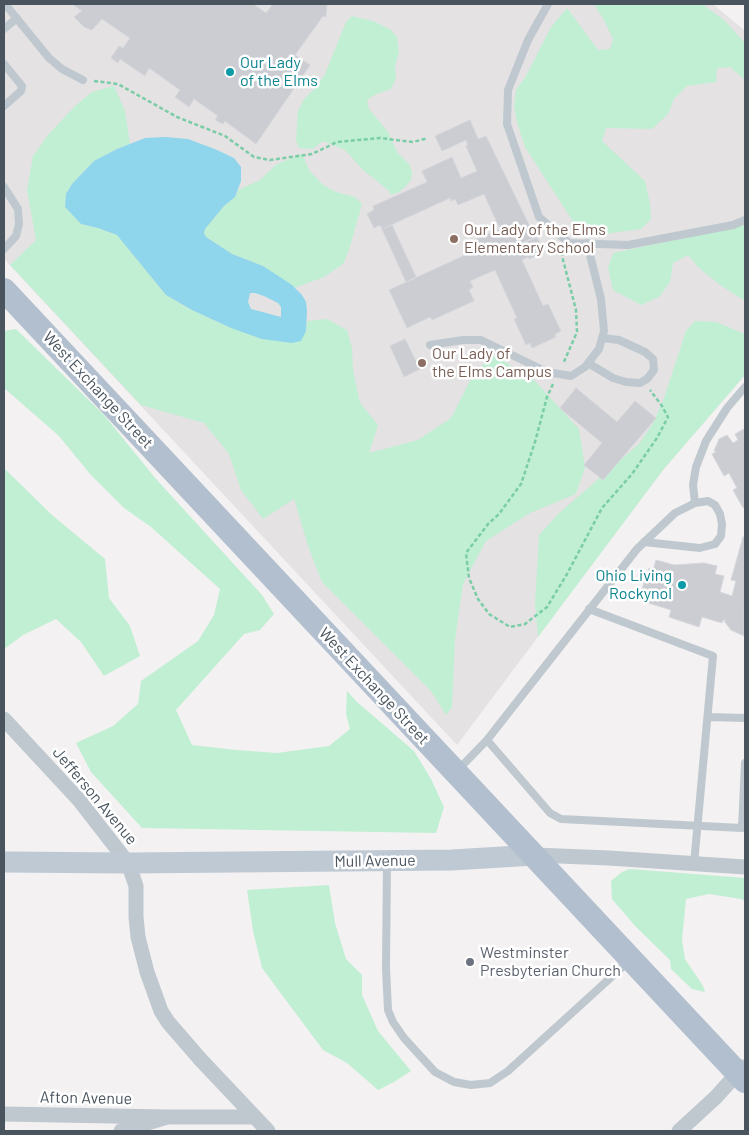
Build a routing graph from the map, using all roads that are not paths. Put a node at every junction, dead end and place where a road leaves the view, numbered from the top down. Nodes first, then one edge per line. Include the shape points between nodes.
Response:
1 (5, 4) edge
2 (548, 4) edge
3 (17, 18) junction
4 (4, 29) edge
5 (4, 64) edge
6 (83, 80) road end
7 (4, 106) edge
8 (4, 187) edge
9 (745, 220) edge
10 (587, 244) junction
11 (4, 249) edge
12 (4, 290) edge
13 (602, 338) junction
14 (430, 346) dead end
15 (588, 363) junction
16 (745, 387) edge
17 (695, 502) junction
18 (644, 542) junction
19 (589, 609) junction
20 (708, 717) junction
21 (745, 718) edge
22 (4, 720) edge
23 (487, 740) junction
24 (745, 763) edge
25 (456, 772) junction
26 (698, 826) junction
27 (534, 855) junction
28 (387, 861) junction
29 (4, 862) edge
30 (128, 863) junction
31 (694, 864) junction
32 (745, 868) edge
33 (631, 960) junction
34 (743, 1073) edge
35 (4, 1114) edge
36 (168, 1117) junction
37 (255, 1117) junction
38 (121, 1131) edge
39 (268, 1131) edge
40 (679, 1131) edge

1 - 3 lane
2 - 10 lane via 528,40 508,90 507,124 539,216 569,243
3 - 4 lane
3 - 6 lane via 49,58
5 - 7 lane via 22,86 22,91
8 - 11 lane via 18,210 19,224 16,236
9 - 10 lane via 628,245
10 - 13 lane via 601,298
12 - 25 main road, West Exchange Street
13 - 15 lane via 599,349
13 - 15 lane via 636,347 653,359 654,370 640,384 613,378
14 - 15 lane via 481,340 547,372 571,376
16 - 17 lane via 706,441 696,466
17 - 18 lane via 675,513
17 - 18 lane via 708,501 720,514 721,536 715,544 700,548
18 - 19 lane
19 - 20 lane via 713,656
19 - 23 lane
20 - 21 lane
20 - 26 lane
22 - 30 street, Jefferson Avenue via 79,800
23 - 25 lane
23 - 26 lane via 550,813 561,819
24 - 26 lane via 742,828
25 - 27 main road, West Exchange Street
26 - 31 lane
27 - 28 street, Mull Avenue
27 - 31 street, Mull Avenue
27 - 33 main road, West Exchange Street
28 - 30 street, Mull Avenue
28 - 33 lane via 388,1010 404,1038 436,1072 454,1082 471,1085 490,1083 508,1071
29 - 30 street, Mull Avenue
30 - 37 street, Jefferson Avenue via 136,886 138,937 161,1011 200,1059
31 - 32 street, Mull Avenue
33 - 34 main road, West Exchange Street
34 - 40 street
35 - 36 street, Afton Avenue
36 - 37 street, Afton Avenue
36 - 38 street
37 - 39 street, Jefferson Avenue

